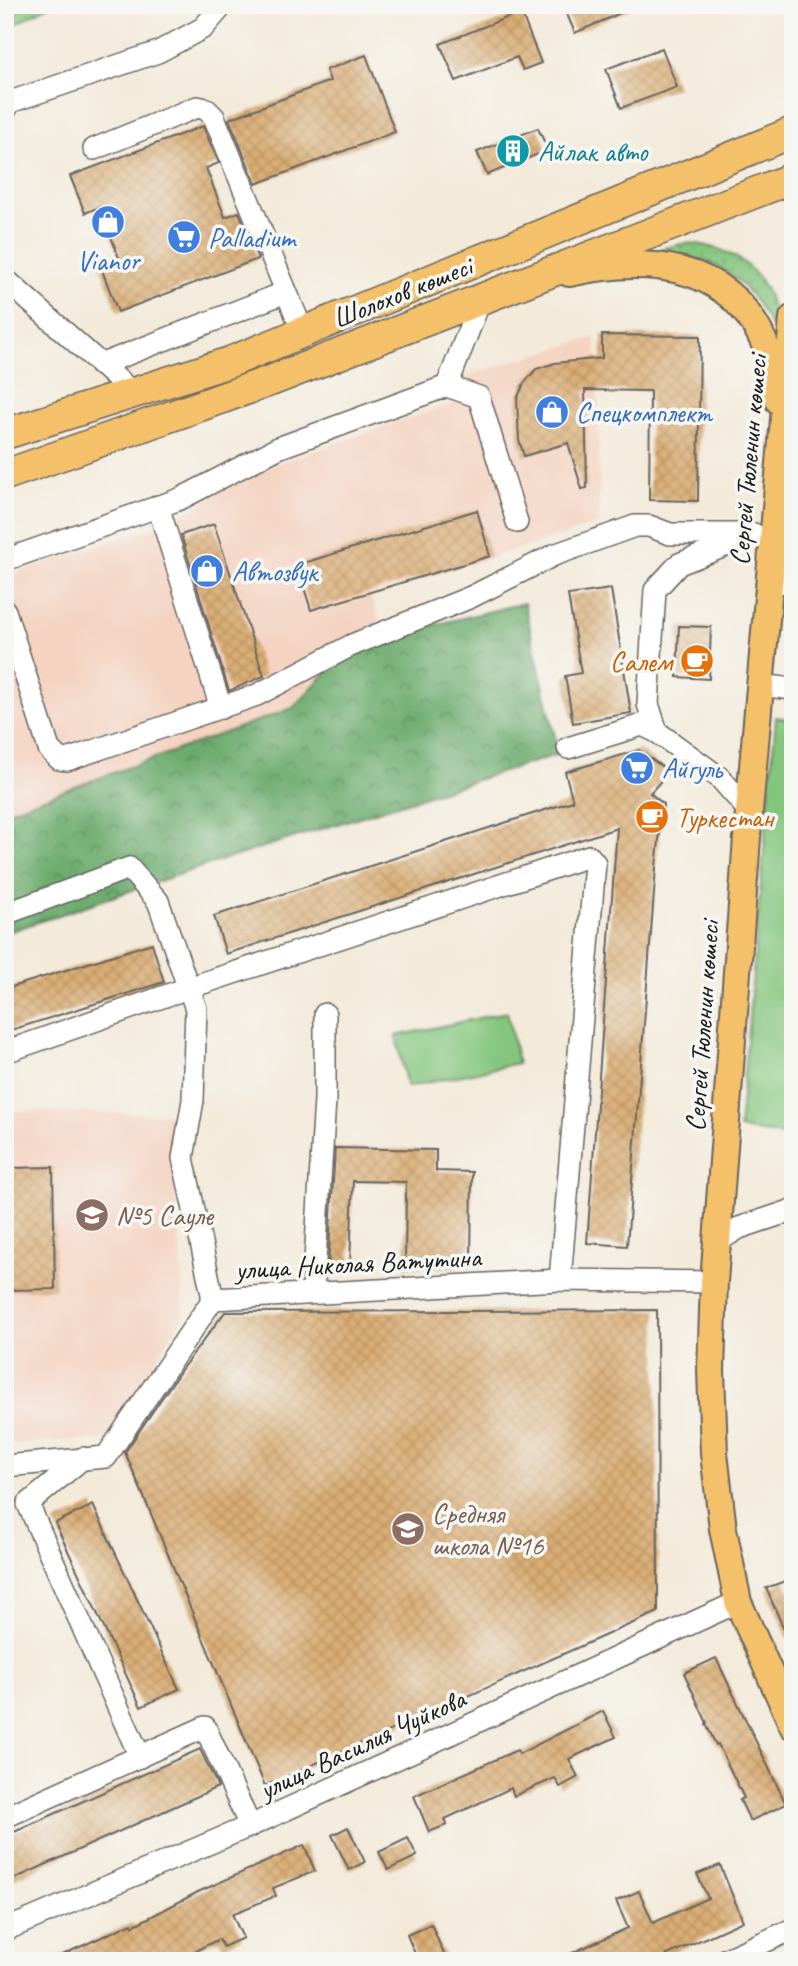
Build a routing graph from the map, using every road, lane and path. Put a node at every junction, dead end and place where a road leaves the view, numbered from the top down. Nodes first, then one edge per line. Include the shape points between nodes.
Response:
1 (223, 5) edge
2 (5, 111) edge
3 (793, 132) edge
4 (94, 149) dead end
5 (793, 178) edge
6 (5, 279) edge
7 (528, 282) junction
8 (286, 292) junction
9 (480, 301) junction
10 (792, 331) edge
11 (303, 332) junction
12 (100, 365) junction
13 (447, 386) junction
14 (132, 393) junction
15 (783, 426) junction
16 (5, 434) edge
17 (5, 475) edge
18 (158, 506) junction
19 (517, 522) dead end
20 (763, 534) junction
21 (5, 560) edge
22 (793, 573) edge
23 (780, 590) edge
24 (5, 611) edge
25 (759, 685) junction
26 (793, 689) edge
27 (221, 708) junction
28 (657, 732) junction
29 (568, 748) dead end
30 (749, 811) junction
31 (5, 914) edge
32 (188, 988) junction
33 (325, 1014) dead end
34 (5, 1052) edge
35 (793, 1210) edge
36 (718, 1241) junction
37 (560, 1280) junction
38 (714, 1282) junction
39 (313, 1293) junction
40 (212, 1299) junction
41 (83, 1458) junction
42 (5, 1466) edge
43 (738, 1602) junction
44 (786, 1695) edge
45 (793, 1726) edge
46 (139, 1757) junction
47 (5, 1816) edge
48 (250, 1826) junction
49 (793, 1929) edge
50 (5, 1930) edge
51 (722, 1961) edge

1 - 2 street via 203,28 158,52 10,102
3 - 11 highway, Шолохов көшесі
4 - 8 street via 197,107 206,109 214,117
5 - 7 highway, Шолохов көшесі
6 - 12 street
7 - 9 highway, Шолохов көшесі
7 - 15 main road via 582,270 656,266 690,271 717,284 739,304 764,343
8 - 11 street
8 - 12 street
9 - 13 street
9 - 17 highway, Шолохов көшесі
10 - 15 main road, Сергей Тюленин көшесі
11 - 14 highway, Шолохов көшесі via 230,362
12 - 14 street
13 - 18 street via 278,448
13 - 19 street via 479,397
14 - 16 highway, Шолохов көшесі
15 - 20 main road, Сергей Тюленин көшесі
18 - 21 street
18 - 27 street
20 - 23 main road, Сергей Тюленин көшесі
20 - 27 street via 670,534 635,526 554,555 471,597 352,645 257,695
20 - 28 street via 678,564 655,590 648,704
22 - 23 street
23 - 25 main road, Сергей Тюленин көшесі
24 - 27 street via 50,749 59,759 77,758
25 - 26 street
25 - 30 main road, Сергей Тюленин көшесі
28 - 29 street via 642,725
28 - 30 street via 720,778
30 - 36 main road, Сергей Тюленин көшесі
31 - 32 street via 129,868 158,901
32 - 34 street
32 - 37 street via 589,856 595,863
32 - 40 street via 196,1009 193,1087 183,1158
33 - 39 street via 325,1100
35 - 36 street via 739,1228
36 - 38 main road, Сергей Тюленин көшесі
37 - 38 street, улица Николая Ватутина
37 - 39 street, улица Николая Ватутина
38 - 43 main road, Сергей Тюленин көшесі via 711,1370 715,1453 723,1529
39 - 40 street, улица Николая Ватутина
40 - 41 street, улица Николая Ватутина via 106,1457
41 - 42 street, улица Николая Ватутина
41 - 46 street via 28,1504
43 - 44 main road, Сергей Тюленин көшесі
43 - 48 street, улица Василия Чуйкова
44 - 45 main road, Сергей Тюленин көшесі
46 - 47 street
46 - 48 street via 205,1727
48 - 50 street, улица Василия Чуйкова
49 - 51 street

